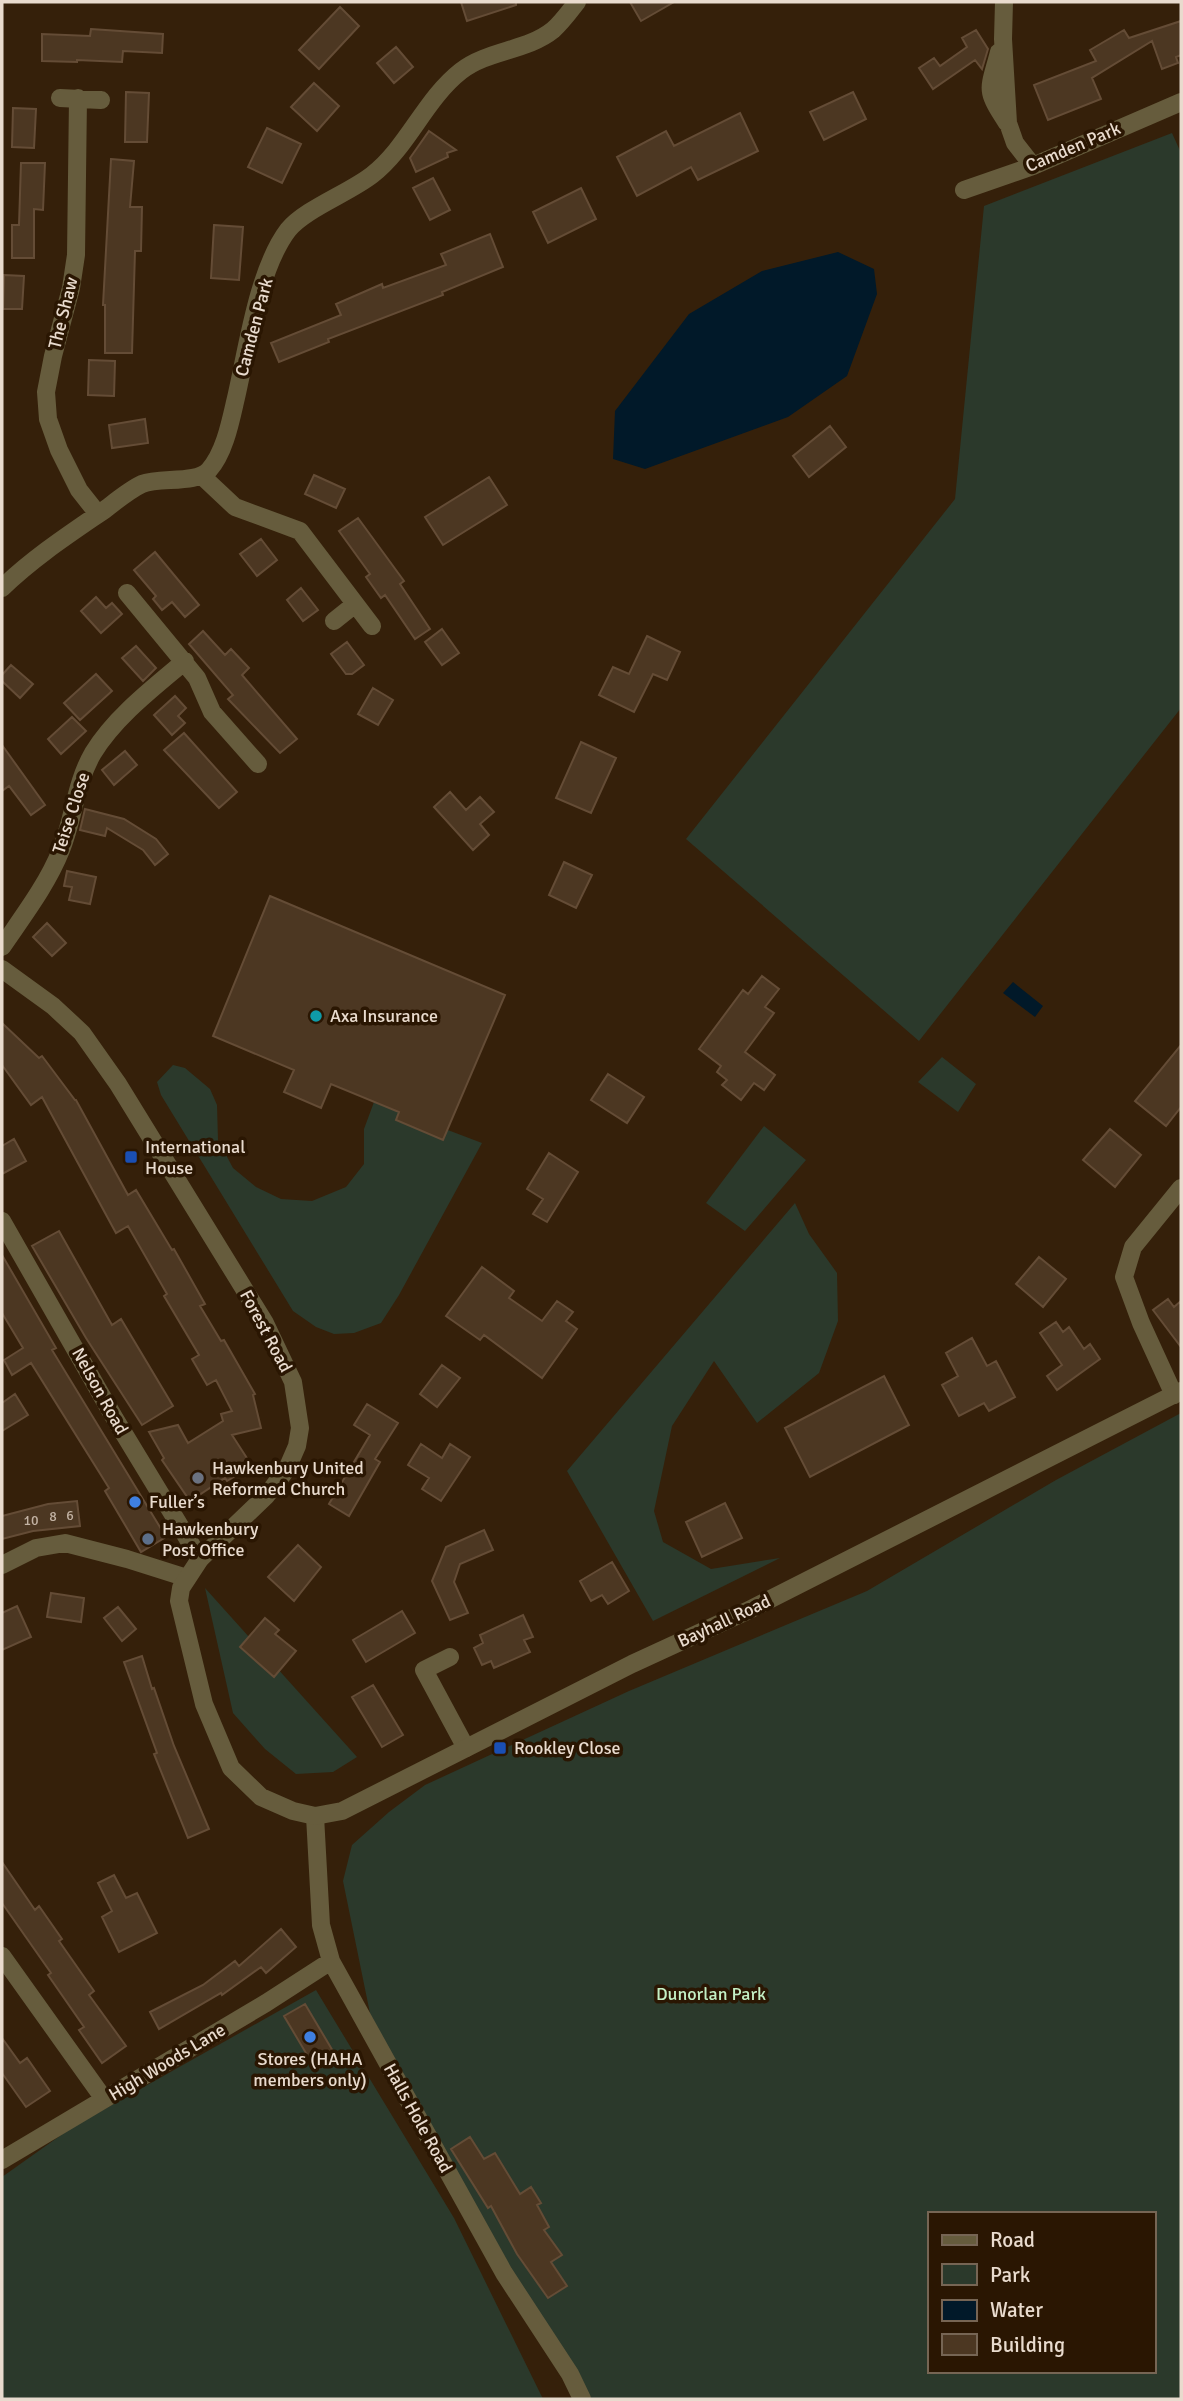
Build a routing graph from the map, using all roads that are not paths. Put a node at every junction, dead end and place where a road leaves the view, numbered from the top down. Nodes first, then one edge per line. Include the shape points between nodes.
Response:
1 (578, 2) edge
2 (1004, 2) edge
3 (101, 100) dead end
4 (1181, 102) edge
5 (1033, 166) junction
6 (964, 190) dead end
7 (202, 476) junction
8 (98, 514) junction
9 (2, 588) edge
10 (127, 593) dead end
11 (354, 605) junction
12 (334, 621) dead end
13 (372, 626) dead end
14 (185, 661) junction
15 (258, 764) dead end
16 (2, 947) edge
17 (2, 969) edge
18 (1181, 1188) edge
19 (2, 1221) edge
20 (1178, 1393) edge
21 (201, 1559) junction
22 (2, 1565) edge
23 (187, 1578) junction
24 (450, 1657) dead end
25 (466, 1748) junction
26 (316, 1816) junction
27 (2, 1956) edge
28 (331, 1961) junction
29 (104, 2099) junction
30 (2, 2160) edge
31 (582, 2399) edge

1 - 7 street, Camden Park via 552,30 462,70 435,96 374,174 289,229 258,298 223,444
2 - 5 street via 1003,39 989,87 1015,143
3 - 8 street, The Shaw via 69,98 76,255 46,392 48,419 59,450 79,490
4 - 5 street, Camden Park
5 - 6 street, Camden Park
7 - 8 street via 141,485
7 - 11 street via 235,507 300,531
8 - 9 street
10 - 14 street
11 - 12 street
11 - 13 street
14 - 15 street via 212,712
14 - 16 street, Teise Close via 123,717 95,750 77,788 62,848
17 - 21 street, Forest Road via 82,1033 118,1084 265,1323 293,1382 300,1428 287,1469
18 - 20 street via 1133,1247 1124,1277 1141,1323
19 - 21 street, Nelson Road
20 - 25 street, Bayhall Road
21 - 23 street, Forest Road
22 - 23 street via 36,1548 65,1543
23 - 26 street, Forest Road via 179,1601 204,1704 231,1768 261,1797
24 - 25 street via 424,1670
25 - 26 street, Bayhall Road via 342,1811
26 - 28 street, Halls Hole Road via 321,1925
27 - 29 street
28 - 29 street, High Woods Lane
28 - 31 street, Halls Hole Road via 505,2273
29 - 30 street, High Woods Lane

